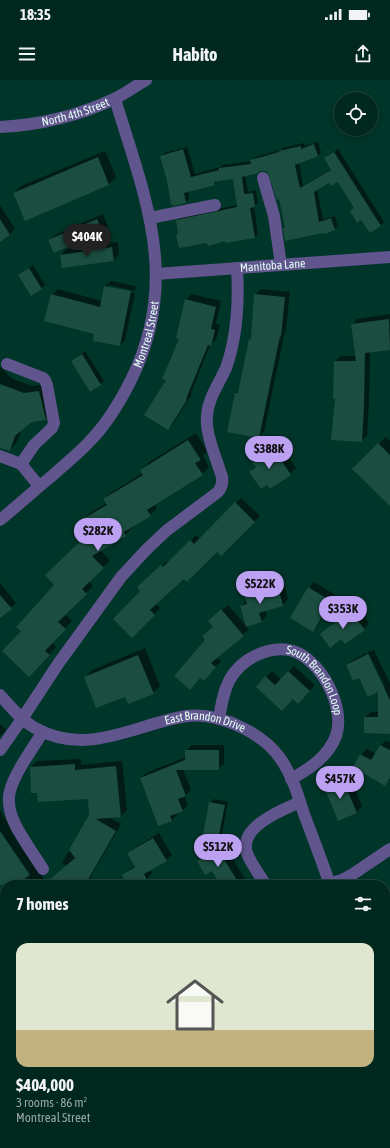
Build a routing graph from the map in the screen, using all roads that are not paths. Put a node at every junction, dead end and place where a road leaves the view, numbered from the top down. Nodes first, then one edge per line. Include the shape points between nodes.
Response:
1 (146, 80) edge
2 (115, 99) junction
3 (0, 128) edge
4 (263, 178) dead end
5 (215, 205) dead end
6 (150, 218) junction
7 (390, 257) edge
8 (281, 265) junction
9 (237, 268) junction
10 (156, 274) junction
11 (7, 364) dead end
12 (0, 456) edge
13 (21, 464) junction
14 (39, 486) junction
15 (0, 520) edge
16 (0, 695) edge
17 (22, 719) junction
18 (219, 719) junction
19 (43, 732) junction
20 (0, 750) edge
21 (291, 779) junction
22 (300, 802) junction
23 (390, 849) edge
24 (43, 870) dead end
25 (263, 880) edge
26 (329, 880) edge
27 (342, 880) edge

1 - 2 street, North 4th Street
2 - 3 street, North 4th Street via 53,120
2 - 6 street, Montreal Street
4 - 8 street via 274,216
5 - 6 street
6 - 10 street, Montreal Street
7 - 8 street, Manitoba Lane
8 - 9 street, Manitoba Lane
9 - 10 street, Manitoba Lane
9 - 17 street via 238,306 232,345 226,368 210,399 206,415 208,431 222,477 222,487 166,531 121,577
10 - 14 street, Montreal Street via 148,337 138,367 119,403 90,442
11 - 13 street via 45,380 54,423
12 - 13 street
13 - 14 street
14 - 15 street, Montreal Street
16 - 17 street, East Brandon Drive
17 - 19 street, East Brandon Drive
17 - 20 street
18 - 19 street, East Brandon Drive via 188,716 92,740 67,739
18 - 21 street, East Brandon Drive via 240,726 261,739 280,758
18 - 21 street, South Brandon Loop via 229,681 234,672 251,658 271,649 283,649 304,657 322,675 329,687 337,706 339,726 336,737 322,758
19 - 24 street via 13,780 9,800 15,824
21 - 22 street, East Brandon Drive
22 - 25 street via 273,815 248,834 247,854
22 - 26 street, East Brandon Drive
23 - 27 street

